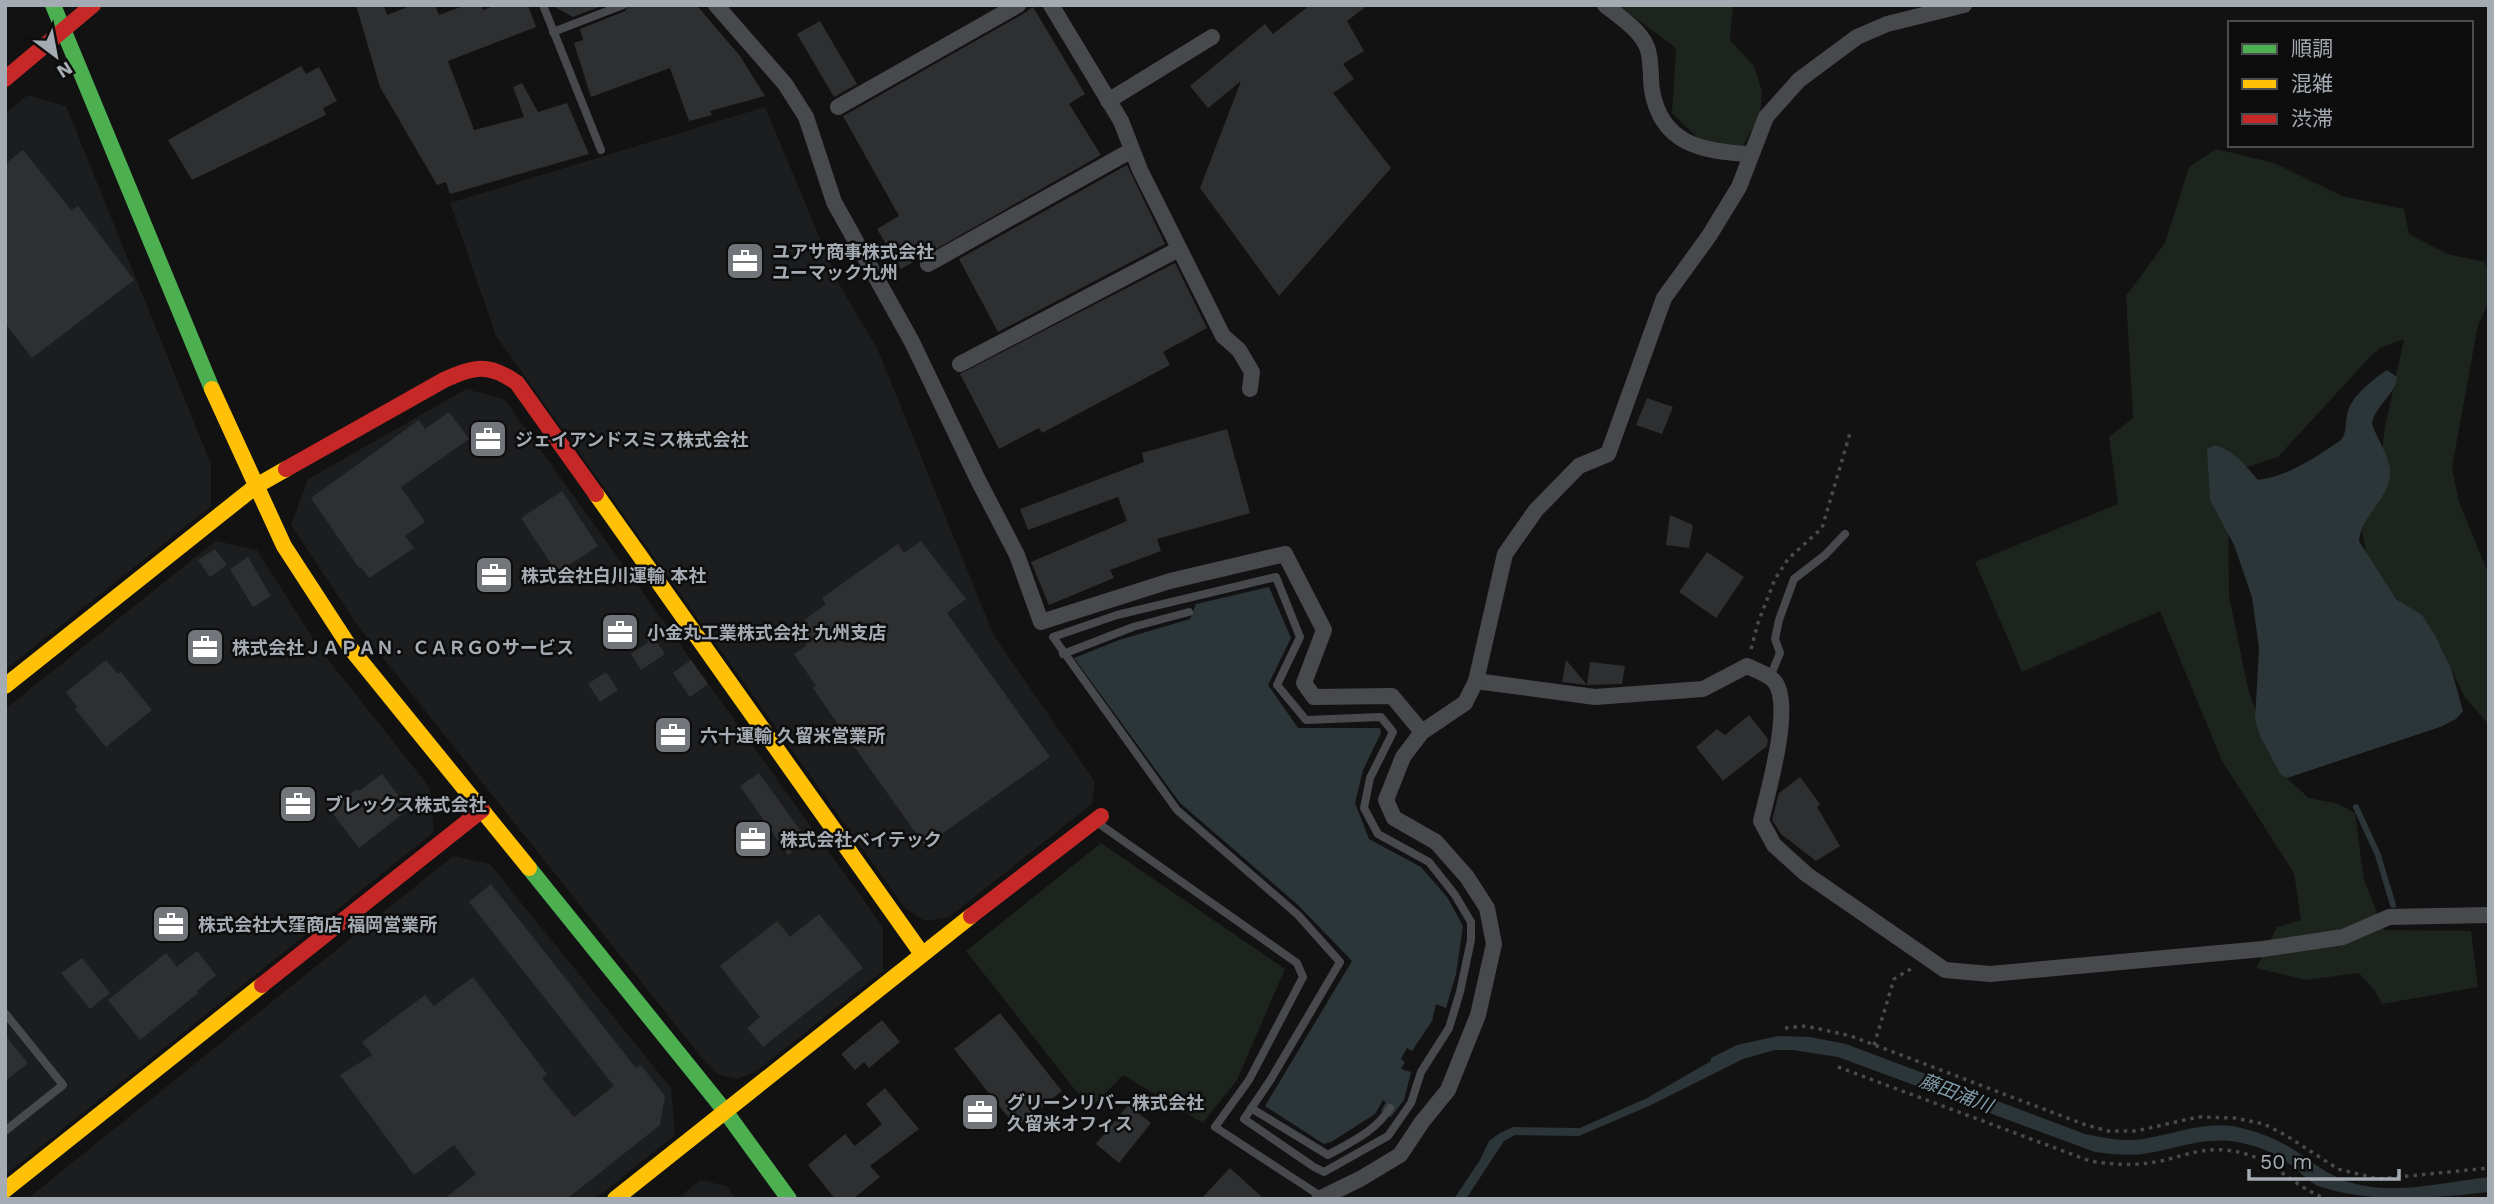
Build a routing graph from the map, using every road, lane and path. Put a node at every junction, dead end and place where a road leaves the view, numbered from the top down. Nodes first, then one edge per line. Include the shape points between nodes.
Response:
1 (53, 5) edge
2 (93, 5) edge
3 (542, 5) edge
4 (623, 5) edge
5 (716, 5) edge
6 (1018, 5) edge
7 (1051, 5) edge
8 (1605, 5) edge
9 (1964, 5) edge
10 (62, 32) junction
11 (553, 32) junction
12 (1212, 37) dead end
13 (5, 79) edge
14 (1108, 101) junction
15 (838, 107) dead end
16 (601, 150) dead end
17 (1132, 150) junction
18 (1751, 154) junction
19 (1179, 249) junction
20 (928, 264) dead end
21 (961, 364) dead end
22 (1250, 389) dead end
23 (1851, 430) dead end
24 (256, 486) junction
25 (1845, 534) dead end
26 (1188, 612) dead end
27 (1063, 653) junction
28 (1747, 666) junction
29 (1770, 677) junction
30 (1476, 681) junction
31 (5, 686) edge
32 (1422, 732) junction
33 (482, 810) junction
34 (1098, 818) joint
35 (2489, 915) edge
36 (922, 954) junction
37 (1926, 957) junction
38 (5, 1013) edge
39 (1785, 1027) dead end
40 (1874, 1045) junction
41 (1838, 1067) dead end
42 (1251, 1108) junction
43 (1390, 1108) dead end
44 (725, 1111) junction
45 (5, 1131) edge
46 (2489, 1168) edge
47 (5, 1190) edge
48 (1320, 1198) edge
49 (615, 1199) edge
50 (789, 1199) edge
51 (2327, 1199) edge

1 - 10 street
2 - 10 street
3 - 11 lane
4 - 11 lane
5 - 32 street via 785,84 806,117 834,202 912,342 1017,555 1041,622 1170,580 1285,554 1324,630 1304,683 1314,697 1392,696
6 - 15 street
7 - 14 street
8 - 18 street via 1630,25 1647,48 1652,93 1676,136 1699,149
9 - 18 street via 1887,24 1857,37 1799,80 1766,117
10 - 13 street
10 - 24 street
11 - 16 lane
12 - 14 street
14 - 17 street
17 - 19 street
17 - 20 street
18 - 30 street via 1739,187 1664,298 1608,454 1579,466 1536,510 1505,554
19 - 21 street
19 - 22 street via 1223,336 1240,350 1252,372
23 - 28 path via 1822,528 1788,559 1775,579
24 - 31 street
24 - 33 street via 284,546 351,649
24 - 36 street via 462,371 485,366 503,372 517,383
25 - 29 lane via 1794,579 1779,620 1775,639 1780,653
26 - 27 lane
27 - 42 lane via 1177,810 1298,915 1340,962
27 - 42 lane via 1053,637 1117,615 1276,577 1300,637 1277,685 1306,720 1381,717 1393,732 1370,778 1364,808 1378,834 1429,862 1471,922 1471,940 1449,1028 1421,1072 1411,1103 1388,1136 1324,1172 1244,1119
28 - 29 street
28 - 30 street via 1703,690 1595,697
29 - 37 street via 1782,696 1778,749 1761,821 1774,845 1806,874
30 - 32 street via 1465,703
32 - 48 street via 1403,757 1386,800 1394,818 1436,842 1467,877 1487,908 1494,944 1478,1016 1448,1090 1400,1155
33 - 44 street
33 - 47 street
34 - 36 street
34 - 48 lane via 1297,963 1303,977 1249,1080 1215,1127
35 - 37 street via 2389,916 2343,937 2263,949 1990,974 1945,970
36 - 44 street
37 - 40 path via 1894,979
38 - 45 lane via 63,1085
39 - 40 path via 1806,1026
40 - 46 path via 2108,1132 2136,1131 2198,1116 2235,1118 2264,1124 2355,1175 2398,1178
41 - 51 path via 2090,1161 2122,1166 2224,1150 2255,1156
42 - 43 lane via 1328,1155 1371,1130
44 - 49 street
44 - 50 street

